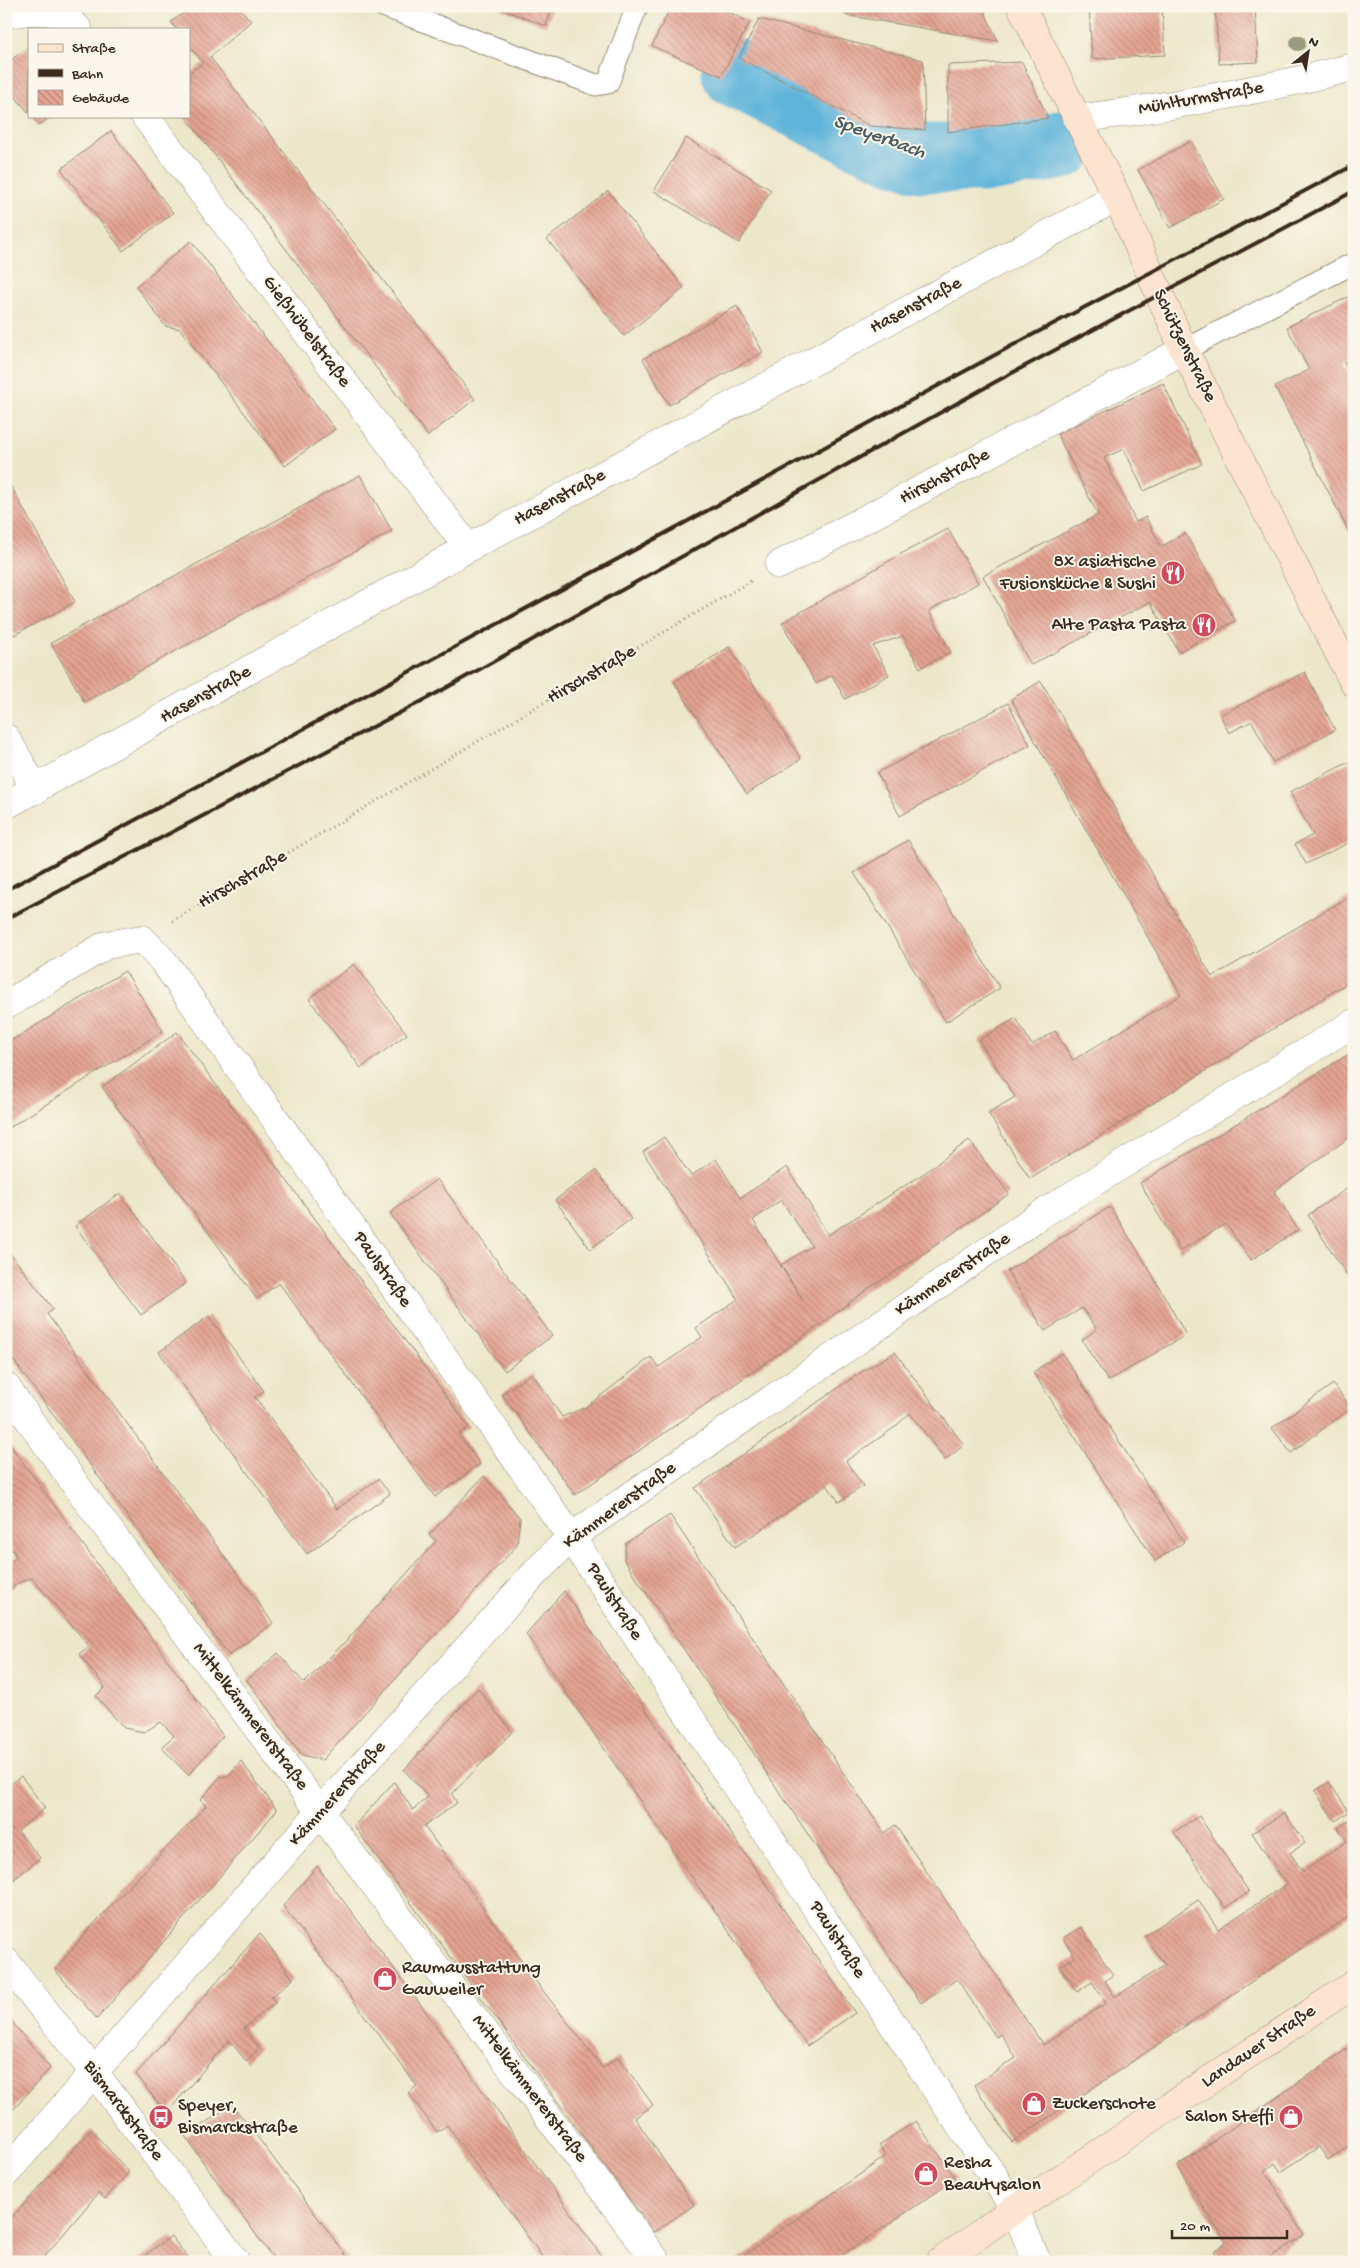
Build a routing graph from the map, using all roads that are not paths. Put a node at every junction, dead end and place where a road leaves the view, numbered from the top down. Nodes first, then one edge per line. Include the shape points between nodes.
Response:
1 (383, 6) edge
2 (637, 6) edge
3 (1021, 6) edge
4 (6, 14) edge
5 (73, 24) edge
6 (1354, 67) edge
7 (146, 118) edge
8 (1077, 119) junction
9 (1117, 198) junction
10 (1354, 263) edge
11 (1184, 350) junction
12 (468, 548) junction
13 (779, 565) road end
14 (1354, 683) edge
15 (6, 738) edge
16 (36, 790) junction
17 (6, 805) edge
18 (6, 1005) edge
19 (1354, 1023) edge
20 (6, 1387) edge
21 (571, 1537) junction
22 (321, 1811) junction
23 (6, 1962) edge
24 (1354, 1984) edge
25 (94, 2072) junction
26 (6, 2173) edge
27 (1015, 2209) junction
28 (236, 2262) edge
29 (657, 2262) edge
30 (940, 2262) edge
31 (1037, 2262) edge

1 - 2 lane via 596,85 608,83
3 - 8 main road, Schützenstraße
4 - 5 street via 45,9
6 - 8 street, Mühlturmstraße via 1154,109
7 - 12 street, Gießhübelstraße
8 - 9 main road, Schützenstraße
9 - 11 main road, Schützenstraße
9 - 12 street, Hasenstraße
10 - 11 lane
11 - 13 street, Hirschstraße
11 - 14 main road, Schützenstraße
12 - 16 street, Hasenstraße
15 - 16 street
16 - 17 street, Hasenstraße
18 - 21 street, Paulstraße via 106,945 142,939 164,962
19 - 21 street, Kämmererstraße via 1040,1215
20 - 22 street, Mittelkämmererstraße via 88,1502
21 - 22 street, Kämmererstraße
21 - 27 street, Paulstraße
22 - 25 street, Kämmererstraße
22 - 29 street, Mittelkämmererstraße
23 - 25 street, Bismarckstraße
24 - 27 main road, Landauer Straße
25 - 26 street, Kämmererstraße
25 - 28 street, Bismarckstraße
27 - 30 main road, Landauer Straße
27 - 31 street, Paulstraße

